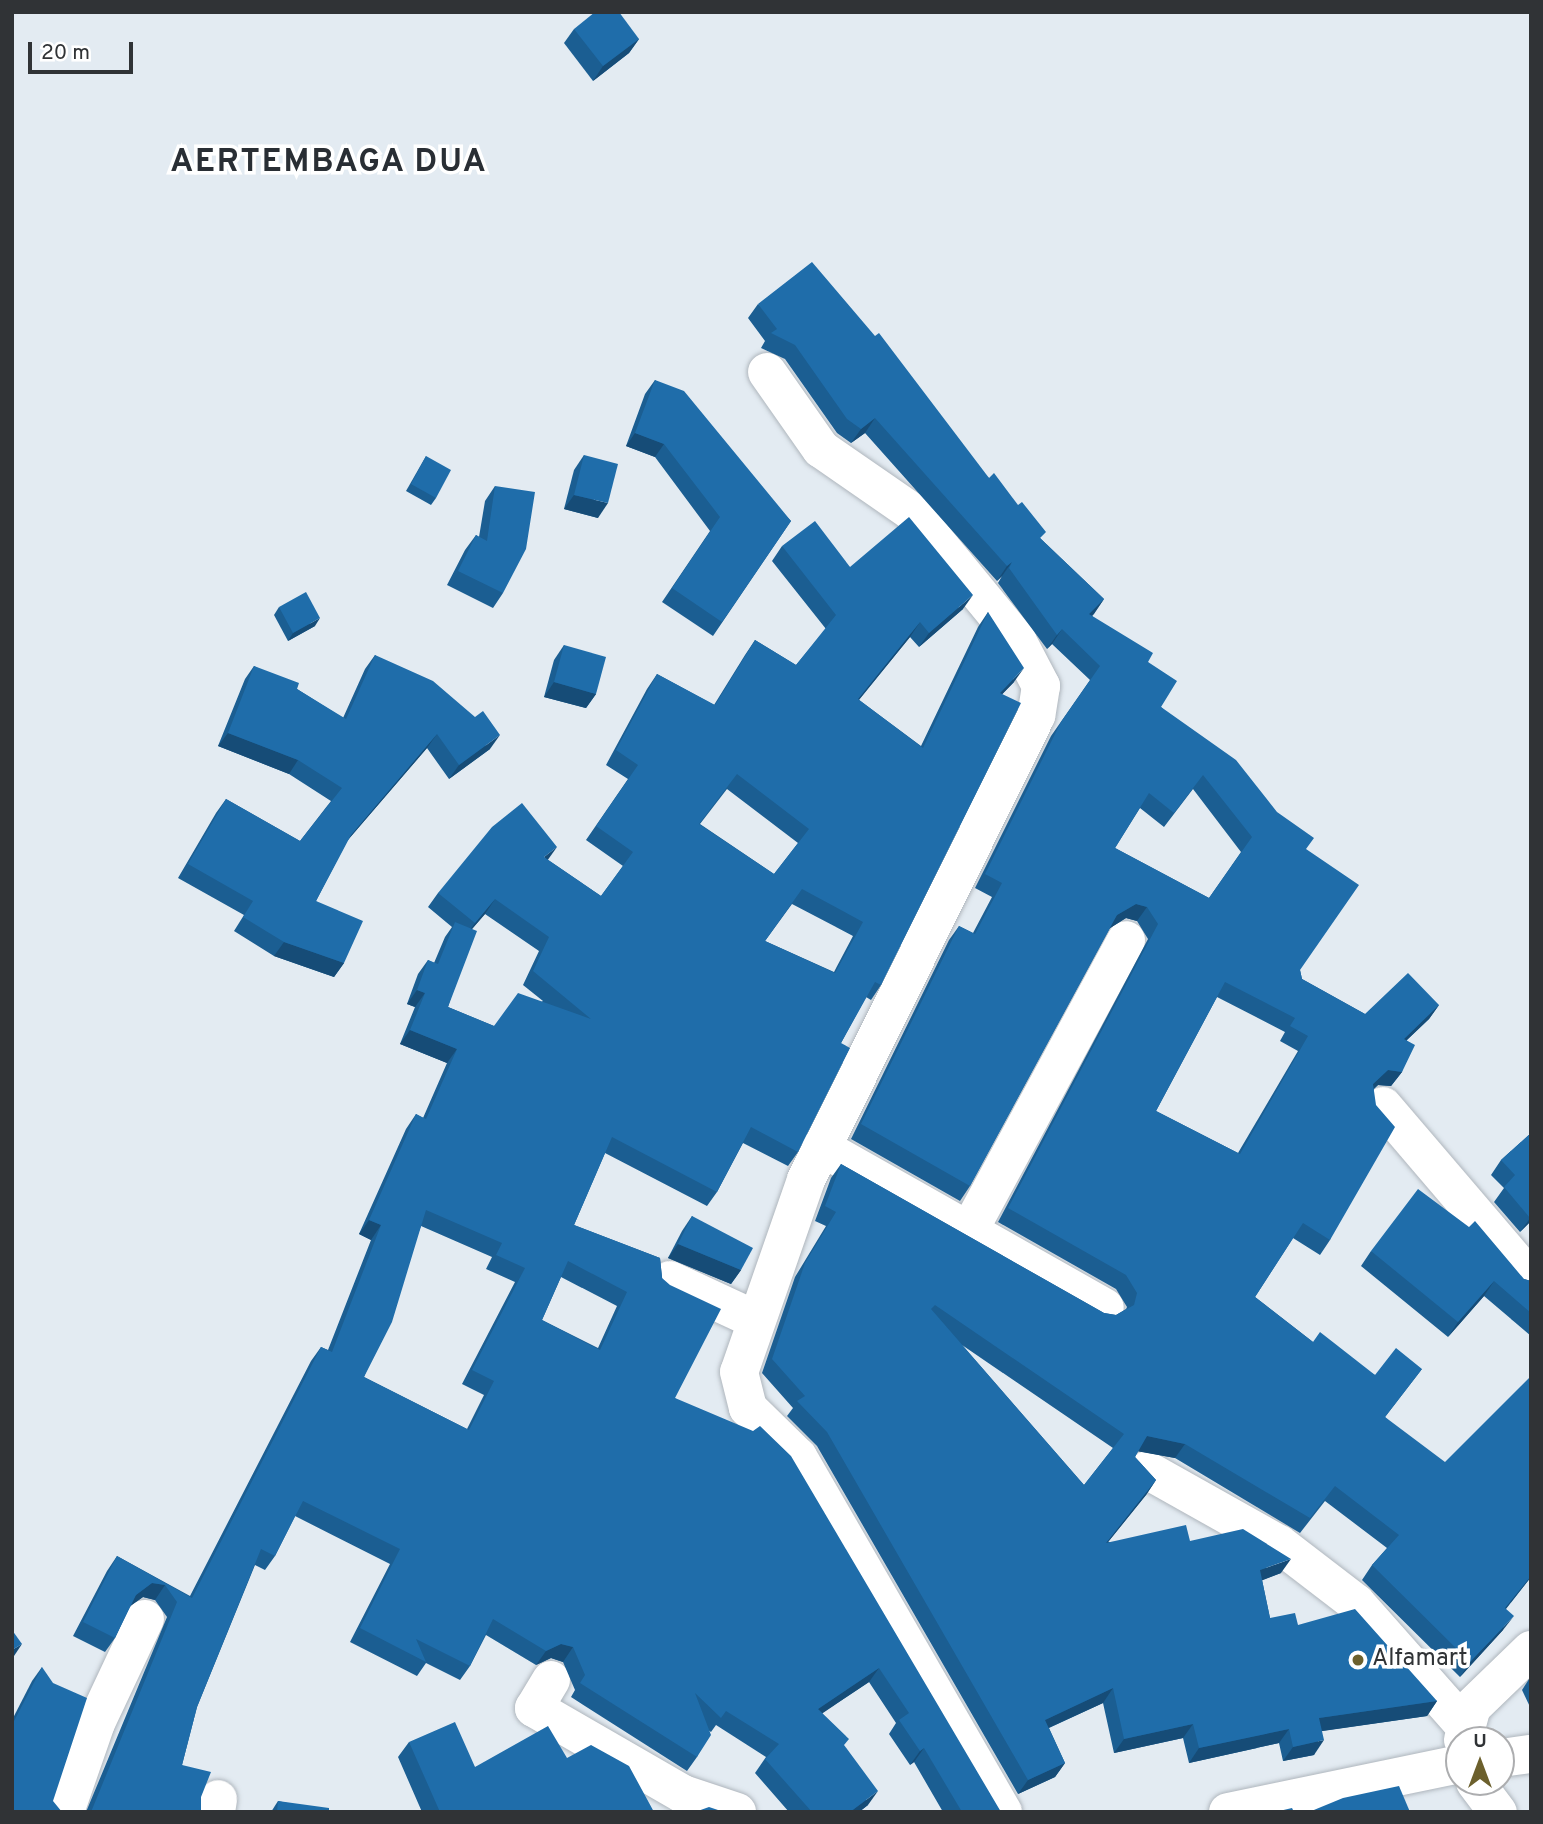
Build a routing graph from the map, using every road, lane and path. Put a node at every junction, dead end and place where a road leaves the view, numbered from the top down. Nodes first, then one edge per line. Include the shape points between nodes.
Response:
1 (767, 372) dead end
2 (1126, 940) dead end
3 (1383, 1106) dead end
4 (821, 1147) junction
5 (971, 1227) junction
6 (1531, 1279) edge
7 (670, 1280) dead end
8 (1105, 1308) dead end
9 (756, 1320) junction
10 (1147, 1470) edge
11 (145, 1619) dead end
12 (1531, 1650) edge
13 (551, 1680) dead end
14 (1458, 1726) edge
15 (1466, 1726) edge
16 (1445, 1766) edge
17 (1486, 1796) edge
18 (65, 1812) edge
19 (737, 1812) edge
20 (1003, 1812) edge
21 (1228, 1812) edge
22 (1498, 1812) edge

1 - 4 street via 821,449 912,512 1017,640 1041,686 1036,716
2 - 5 street
3 - 6 street
4 - 5 street
4 - 9 street
5 - 8 street
7 - 9 street
9 - 20 street via 739,1371 748,1408 798,1457
10 - 14 street via 1279,1544 1356,1603
11 - 18 street via 96,1723
12 - 15 street via 1472,1707
13 - 19 street via 534,1708 683,1794
16 - 21 street via 1388,1774
17 - 22 street

